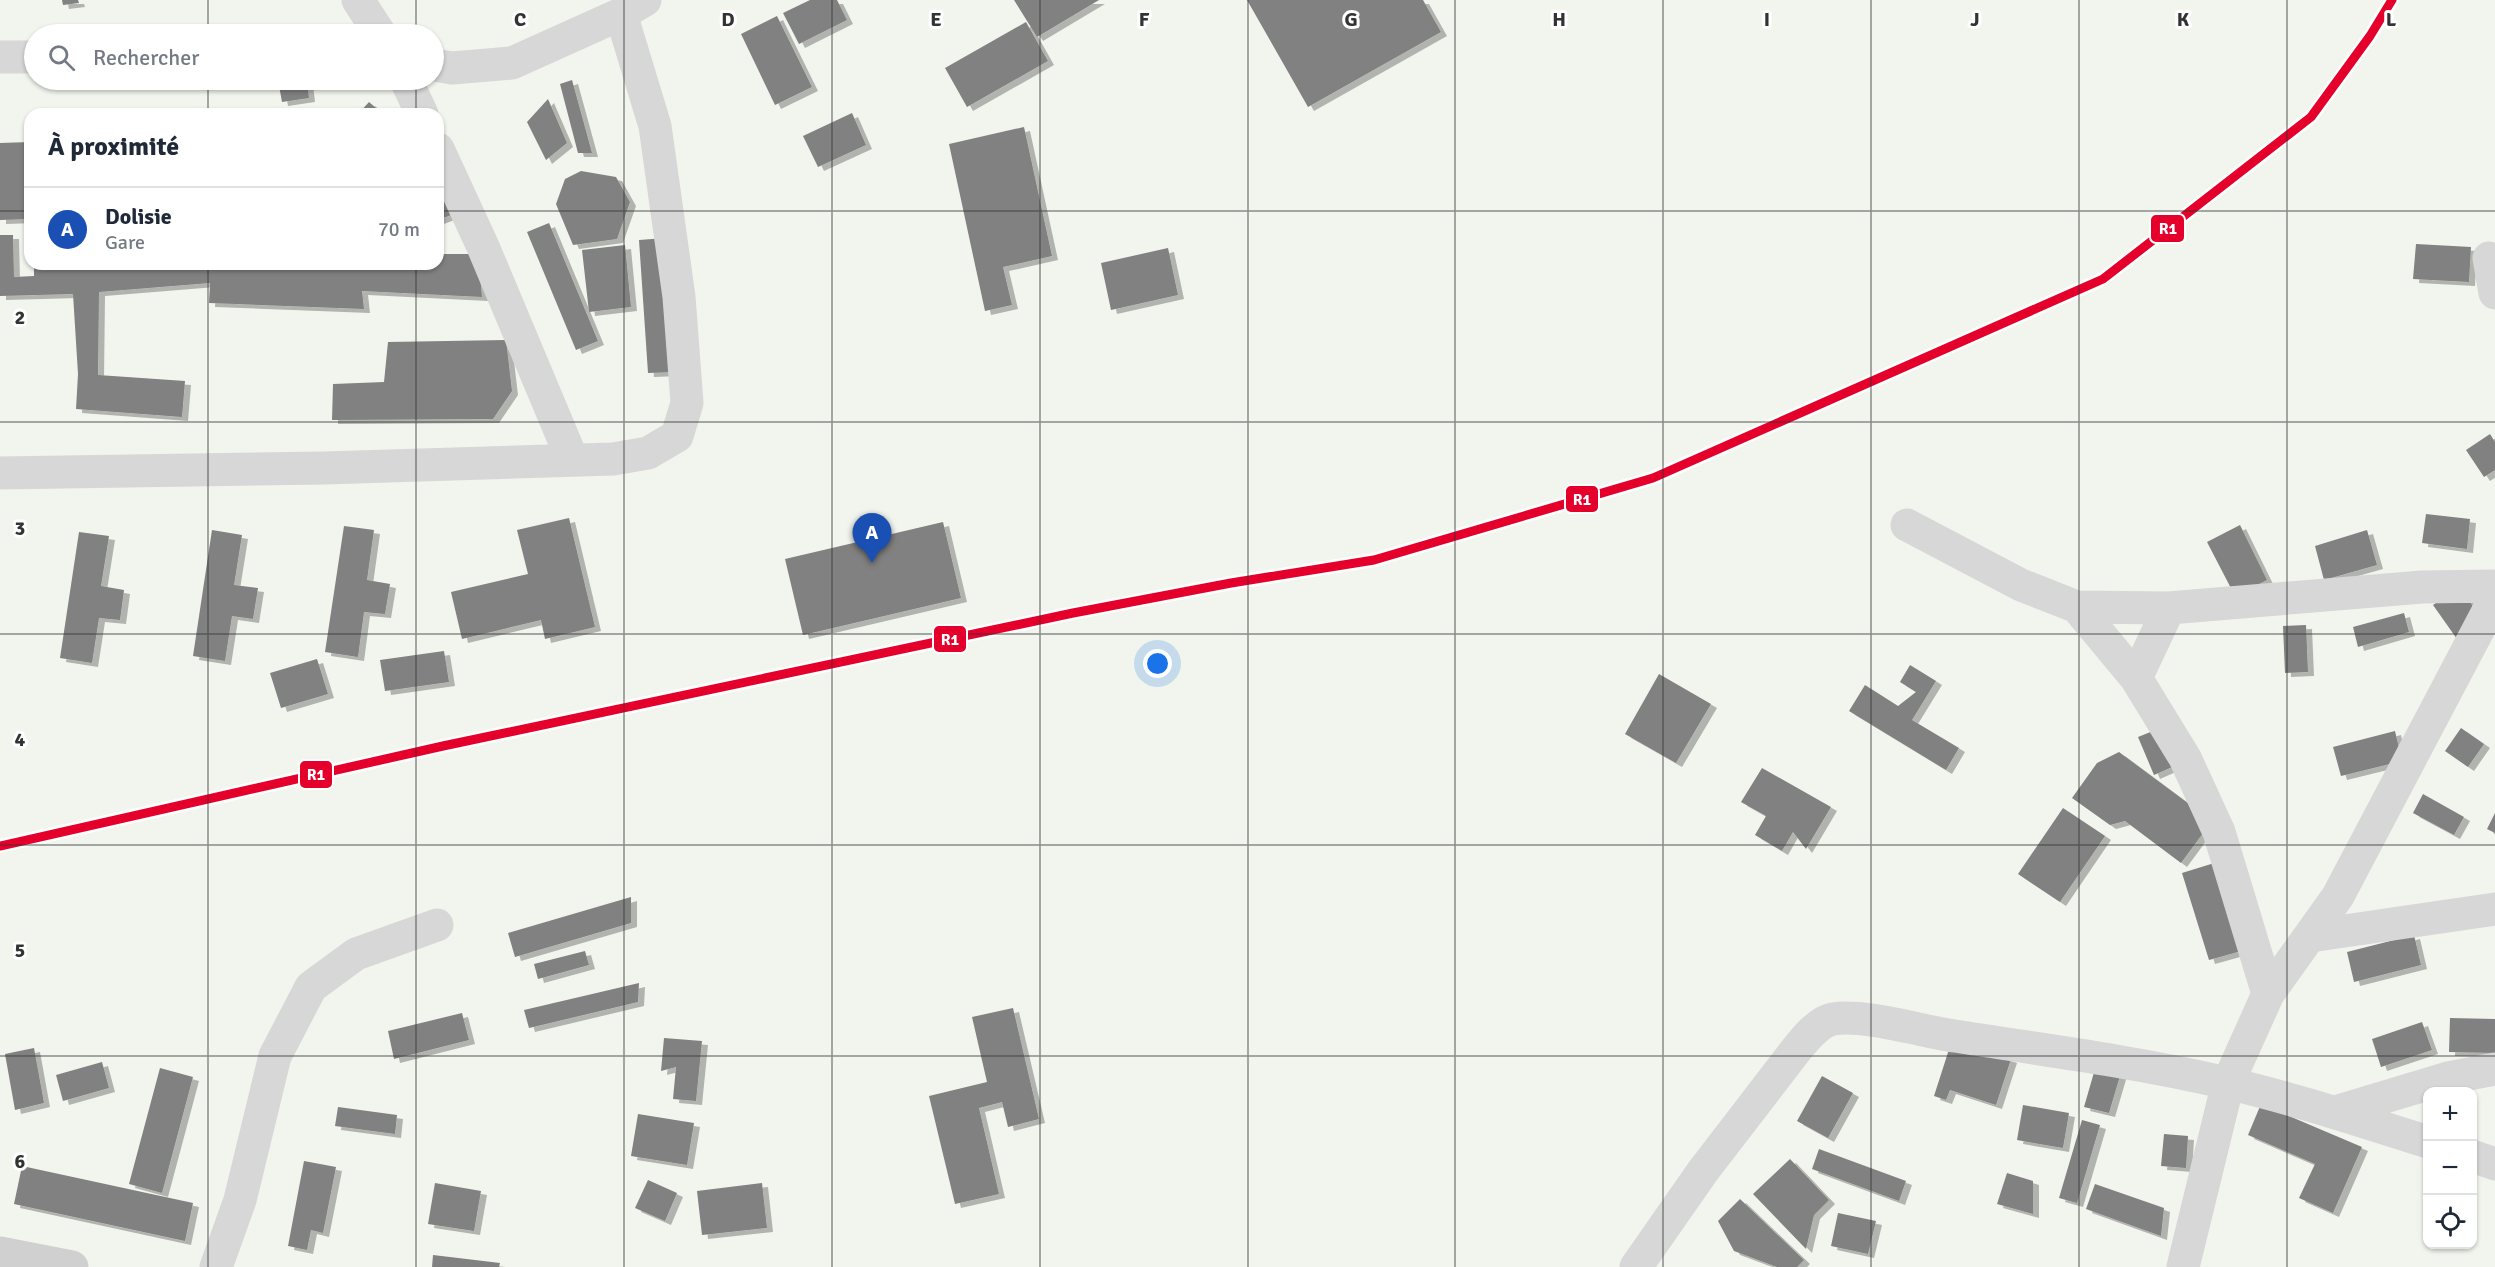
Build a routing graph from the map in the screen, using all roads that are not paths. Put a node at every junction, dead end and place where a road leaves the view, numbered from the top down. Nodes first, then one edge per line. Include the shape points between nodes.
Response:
1 (358, 0) edge
2 (633, 7) edge
3 (374, 24) edge
4 (0, 57) edge
5 (24, 57) edge
6 (444, 67) edge
7 (411, 90) edge
8 (419, 108) edge
9 (444, 162) edge
10 (2490, 258) dead end
11 (2495, 293) edge
12 (572, 459) junction
13 (0, 473) edge
14 (1907, 525) dead end
15 (2495, 586) edge
16 (2495, 598) edge
17 (2077, 607) junction
18 (2169, 608) junction
19 (2136, 678) junction
20 (2495, 909) edge
21 (437, 925) dead end
22 (2310, 936) junction
23 (2268, 994) junction
24 (2495, 1069) edge
25 (2228, 1083) junction
26 (2335, 1112) junction
27 (2424, 1141) edge
28 (2477, 1158) edge
29 (2495, 1164) edge
30 (0, 1253) edge
31 (72, 1267) edge
32 (216, 1267) edge
33 (1636, 1267) edge
34 (2184, 1267) edge

1 - 3 street
2 - 6 street via 512,63
2 - 12 street via 655,126 679,297 687,403 677,436 648,453 613,459
4 - 5 street
7 - 8 street
9 - 12 street
10 - 11 street
12 - 13 street
14 - 17 street via 2021,585
15 - 18 street via 2421,586
16 - 22 street via 2338,896
17 - 18 street
17 - 19 street
18 - 19 street
19 - 23 street via 2185,758 2219,832
20 - 22 street
21 - 32 street via 356,954 311,987 276,1056 240,1200
22 - 23 street
23 - 25 street
24 - 26 street via 2448,1078
25 - 26 street
25 - 33 street via 2084,1053 1924,1032 1857,1018 1832,1019 1812,1031 1796,1050 1703,1171
25 - 34 street
26 - 27 street
28 - 29 street
30 - 31 main road

